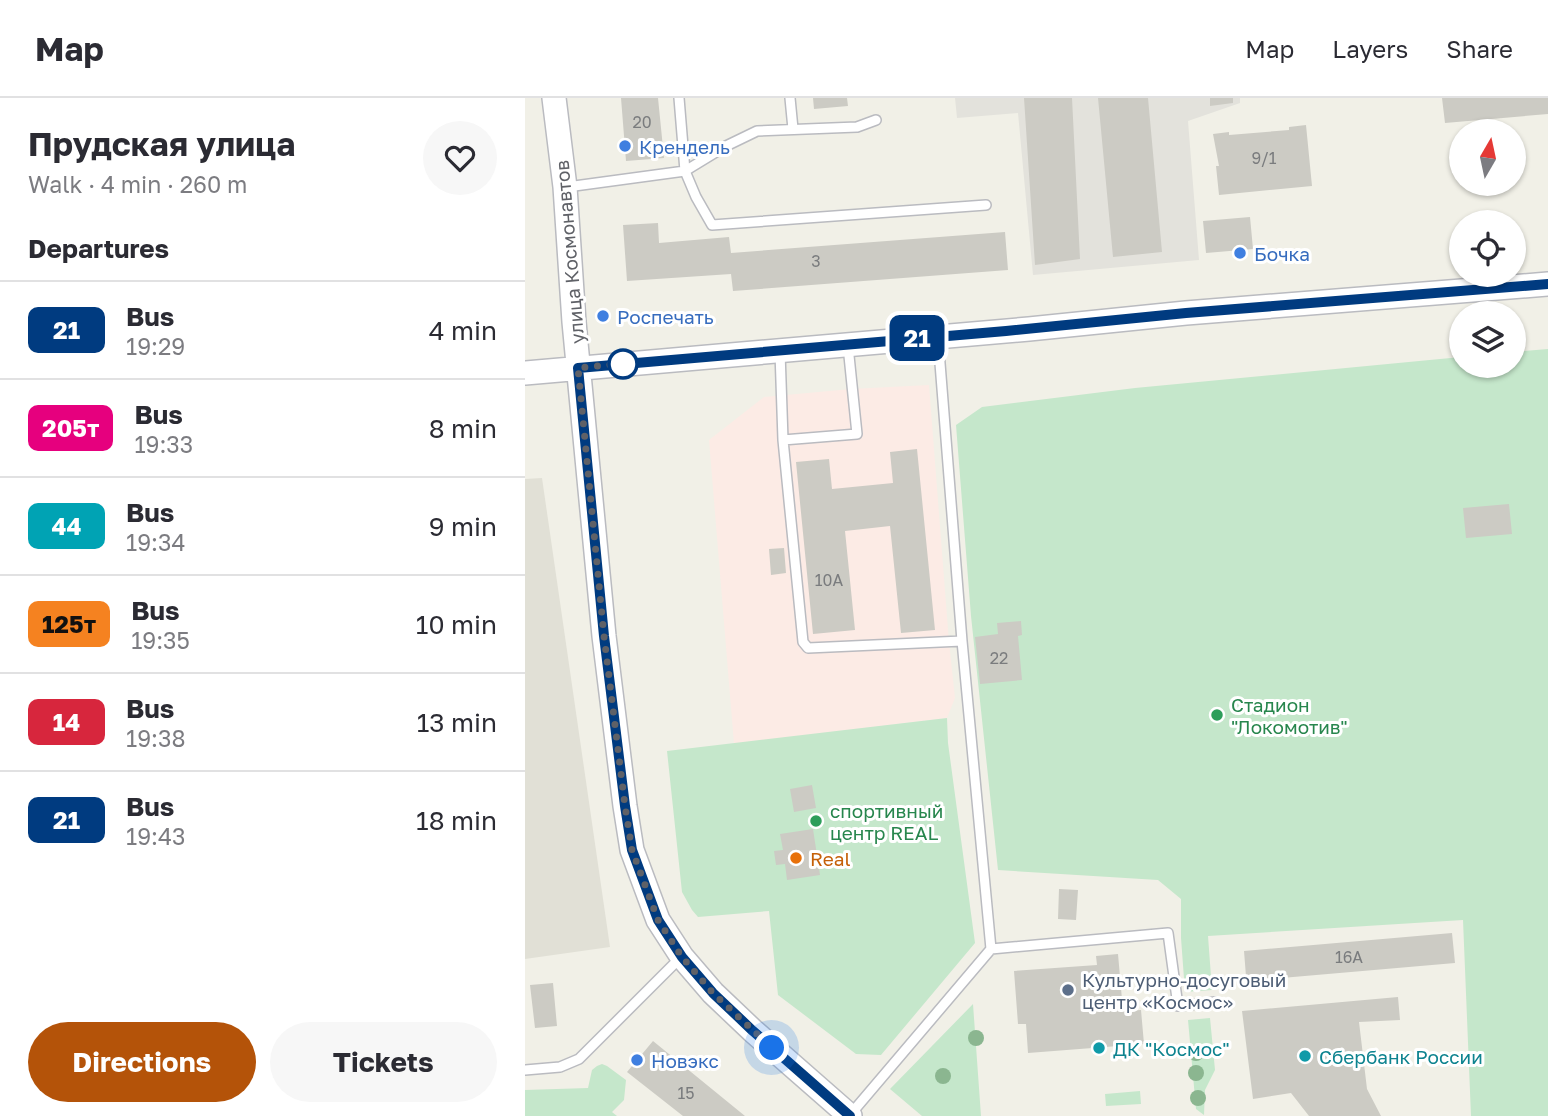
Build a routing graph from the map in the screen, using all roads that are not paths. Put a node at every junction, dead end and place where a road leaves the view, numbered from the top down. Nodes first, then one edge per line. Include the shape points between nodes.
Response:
1 (555, 98) edge
2 (679, 98) edge
3 (790, 98) edge
4 (876, 120) dead end
5 (793, 129) junction
6 (685, 172) junction
7 (565, 187) junction
8 (986, 205) dead end
9 (1548, 284) edge
10 (938, 337) junction
11 (848, 344) junction
12 (780, 351) junction
13 (578, 368) junction
14 (525, 373) edge
15 (783, 440) junction
16 (962, 640) junction
17 (991, 949) junction
18 (682, 957) junction
19 (1215, 1002) dead end
20 (525, 1069) edge
21 (850, 1116) edge

1 - 7 street, улица Космонавтов
2 - 6 lane
3 - 5 lane
4 - 5 lane via 857,127
5 - 6 lane via 757,131
6 - 7 lane
6 - 8 lane via 712,225
7 - 13 street, улица Космонавтов
9 - 10 street
10 - 11 street
10 - 16 lane
11 - 12 street
11 - 15 lane via 857,434
12 - 13 street
12 - 15 lane
13 - 14 street
13 - 18 street, улица Космонавтов via 604,636 632,850 658,920
15 - 16 lane via 803,642 809,648
16 - 17 lane
17 - 19 lane via 1168,933 1178,1006
17 - 21 lane
18 - 20 lane via 579,1059 559,1067
18 - 21 street, улица Космонавтов via 753,1031

